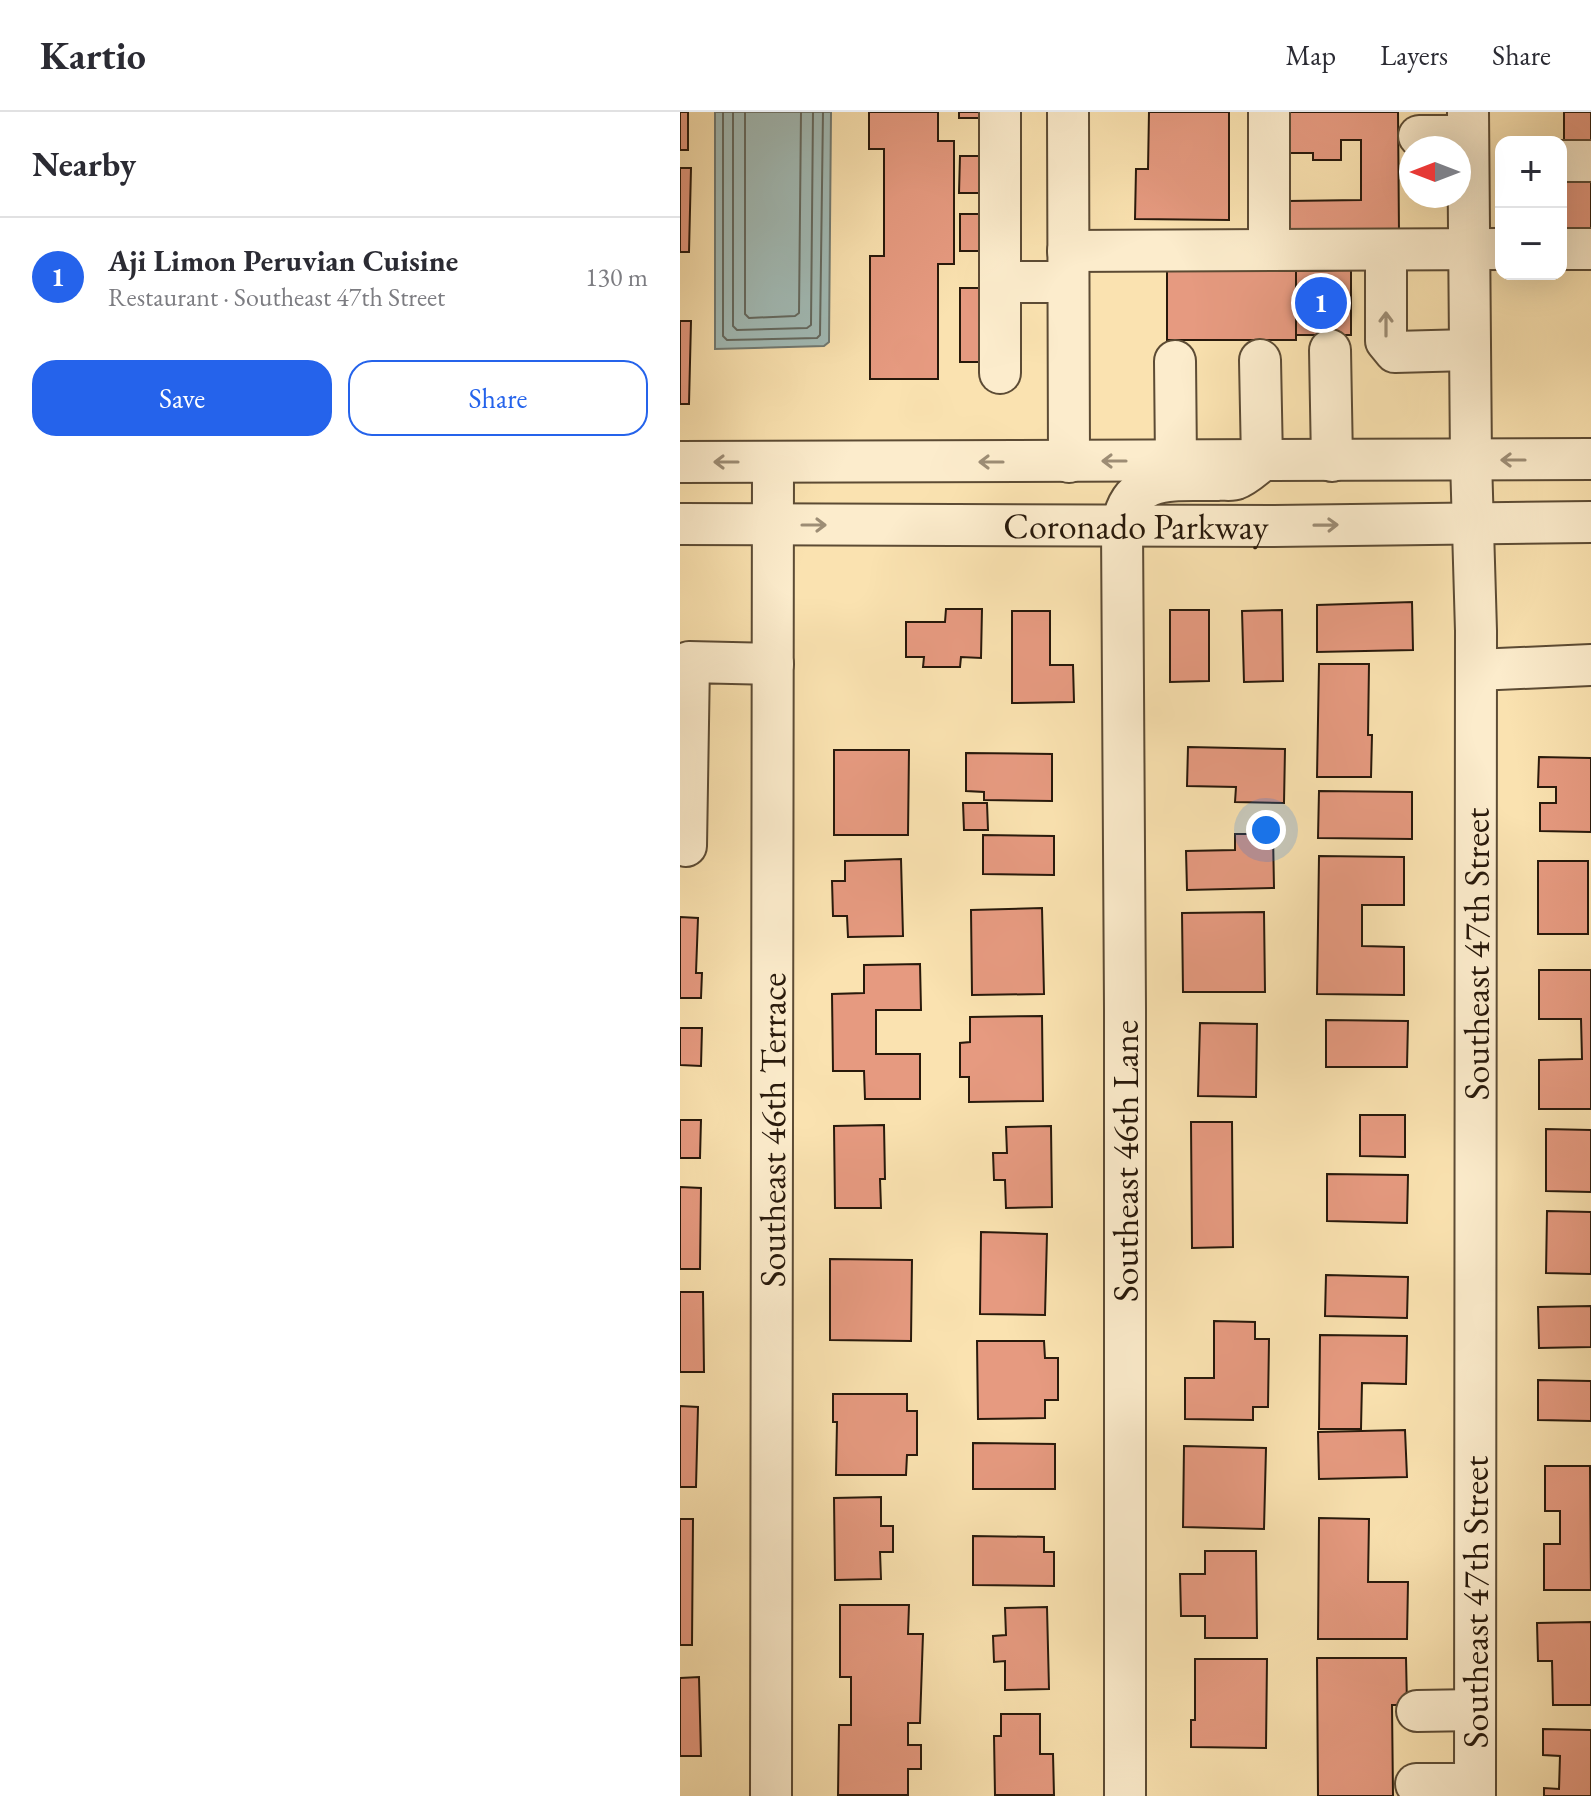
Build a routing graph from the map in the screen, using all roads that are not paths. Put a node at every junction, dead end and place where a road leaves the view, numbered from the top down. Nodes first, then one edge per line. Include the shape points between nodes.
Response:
1 (1269, 112) edge
2 (1000, 120) edge
3 (1068, 120) edge
4 (1419, 132) edge
5 (1567, 161) edge
6 (1591, 161) edge
7 (1476, 164) edge
8 (1485, 249) edge
9 (1567, 249) edge
10 (1591, 249) edge
11 (1269, 250) junction
12 (1386, 250) junction
13 (1068, 266) junction
14 (1000, 282) junction
15 (1330, 350) dead end
16 (1469, 350) junction
17 (1260, 360) dead end
18 (1175, 361) dead end
19 (1000, 373) dead end
20 (1591, 459) edge
21 (1471, 460) junction
22 (1176, 461) junction
23 (1262, 461) junction
24 (1332, 461) junction
25 (680, 462) edge
26 (1069, 462) junction
27 (773, 463) junction
28 (1591, 522) edge
29 (1473, 523) junction
30 (680, 524) edge
31 (773, 525) junction
32 (1122, 526) junction
33 (773, 664) junction
34 (1591, 665) edge
35 (1476, 670) junction
36 (686, 846) dead end
37 (1475, 1710) junction
38 (1417, 1711) dead end
39 (1416, 1784) dead end
40 (1475, 1790) edge
41 (771, 1796) edge
42 (1125, 1796) edge

1 - 11 street
2 - 3 street
2 - 14 street
3 - 13 street
4 - 7 street
5 - 6 street
7 - 8 street, Southeast 47th Street
8 - 12 street
8 - 16 street, Southeast 47th Street
9 - 10 street
11 - 12 street
11 - 13 street
16 -> 12 street via 1395,352 1386,341
13 - 14 street
13 - 26 street
14 - 19 street
15 - 24 street
16 - 21 street, Southeast 47th Street
17 - 23 street
18 - 22 street
20 -> 21 street, Coronado Parkway
21 - 24 street, Coronado Parkway
21 - 29 street, Southeast 47th Street
22 - 23 street, Coronado Parkway
22 -> 26 street, Coronado Parkway
23 - 24 street, Coronado Parkway
23 - 32 street via 1237,479 1150,484 1124,512
27 -> 25 street, Coronado Parkway
26 -> 27 street, Coronado Parkway
27 - 31 street, Southeast 46th Terrace
28 - 29 street, Coronado Parkway
32 -> 29 street, Coronado Parkway
29 - 35 street, Southeast 47th Street
30 - 31 street, Coronado Parkway
31 -> 32 street, Coronado Parkway
31 - 33 street, Southeast 46th Terrace
32 - 42 street, Southeast 46th Lane
33 - 36 street via 689,662
33 - 41 street, Southeast 46th Terrace
34 - 35 street
35 - 37 street, Southeast 47th Street
37 - 38 street
37 - 40 street, Southeast 47th Street
39 - 40 street

